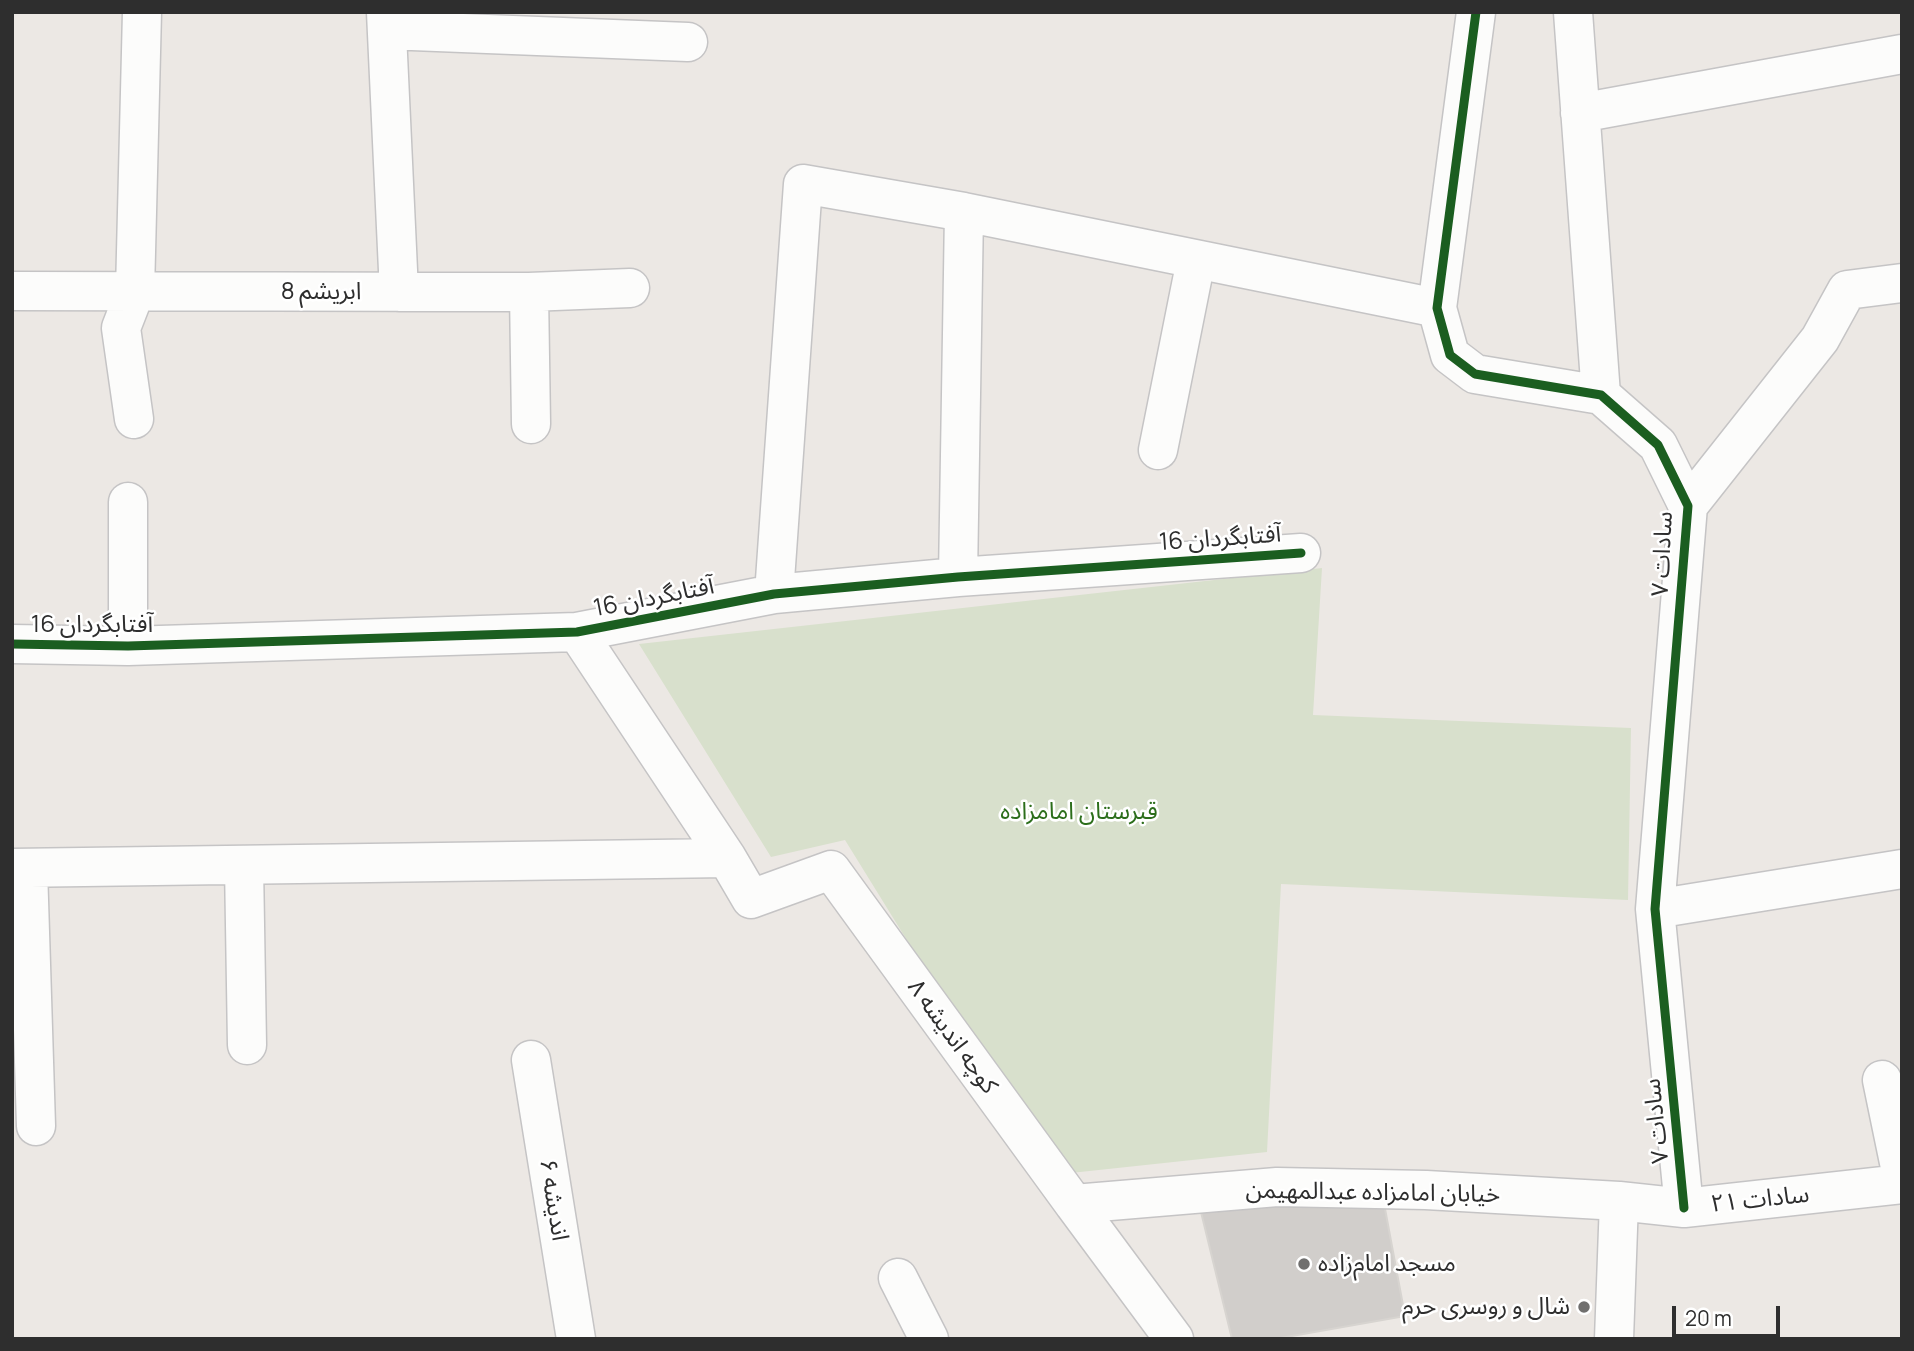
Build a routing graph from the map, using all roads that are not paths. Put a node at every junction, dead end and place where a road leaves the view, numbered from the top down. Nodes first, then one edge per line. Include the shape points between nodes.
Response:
1 (142, 12) edge
2 (1476, 12) edge
3 (1573, 12) edge
4 (386, 21) edge
5 (537, 24) edge
6 (688, 42) dead end
7 (1902, 54) edge
8 (1580, 113) junction
9 (964, 212) junction
10 (1196, 260) junction
11 (1902, 283) edge
12 (630, 288) dead end
13 (12, 291) edge
14 (135, 292) junction
15 (399, 292) junction
16 (529, 292) junction
17 (1437, 309) junction
18 (1601, 395) junction
19 (134, 419) dead end
20 (531, 424) dead end
21 (1158, 450) dead end
22 (128, 502) dead end
23 (1688, 506) junction
24 (1301, 553) dead end
25 (958, 577) junction
26 (774, 594) junction
27 (577, 632) junction
28 (12, 644) edge
29 (128, 646) junction
30 (727, 858) junction
31 (244, 865) junction
32 (20, 868) edge
33 (1902, 869) edge
34 (1655, 909) junction
35 (247, 1045) dead end
36 (531, 1060) dead end
37 (1882, 1080) dead end
38 (36, 1126) dead end
39 (1902, 1177) edge
40 (1902, 1184) edge
41 (1619, 1202) junction
42 (1074, 1204) junction
43 (1684, 1208) junction
44 (898, 1278) dead end
45 (576, 1339) edge
46 (929, 1339) edge
47 (1174, 1339) edge
48 (1614, 1339) edge

1 - 14 street
2 - 17 street
3 - 8 street
4 - 5 street
4 - 15 street
5 - 6 street
7 - 8 street
8 - 18 street
9 - 10 street
9 - 25 street
9 - 26 street via 803,184
10 - 17 street
10 - 21 street
11 - 23 street via 1847,290 1820,339
12 - 16 street, ابریشم 8
13 - 14 street, ابریشم 8
14 - 15 street, ابریشم 8
14 - 19 street via 121,328
15 - 16 street, ابریشم 8
16 - 20 street
17 - 18 street via 1450,355 1475,374
18 - 23 street, سادات ۷ via 1658,445
22 - 29 street
23 - 34 street, سادات ۷
24 - 25 street, آفتابگردان 16
25 - 26 street, آفتابگردان 16
26 - 27 street, آفتابگردان 16
27 - 29 street, آفتابگردان 16
27 - 30 street
28 - 29 street, آفتابگردان 16
30 - 31 street
30 - 42 street, کوچه اندیشه ۸ via 751,899 831,870
31 - 32 street
31 - 35 street
32 - 38 street
33 - 34 street
34 - 43 street, سادات ۷
36 - 45 street, اندیشه ۶
37 - 39 street
40 - 43 street, سادات ۲۱
41 - 42 street, خیابان امامزاده عبدالمهیمن via 1426,1190 1277,1187
41 - 43 street, سادات ۲۱
41 - 48 street
42 - 47 street
44 - 46 street

